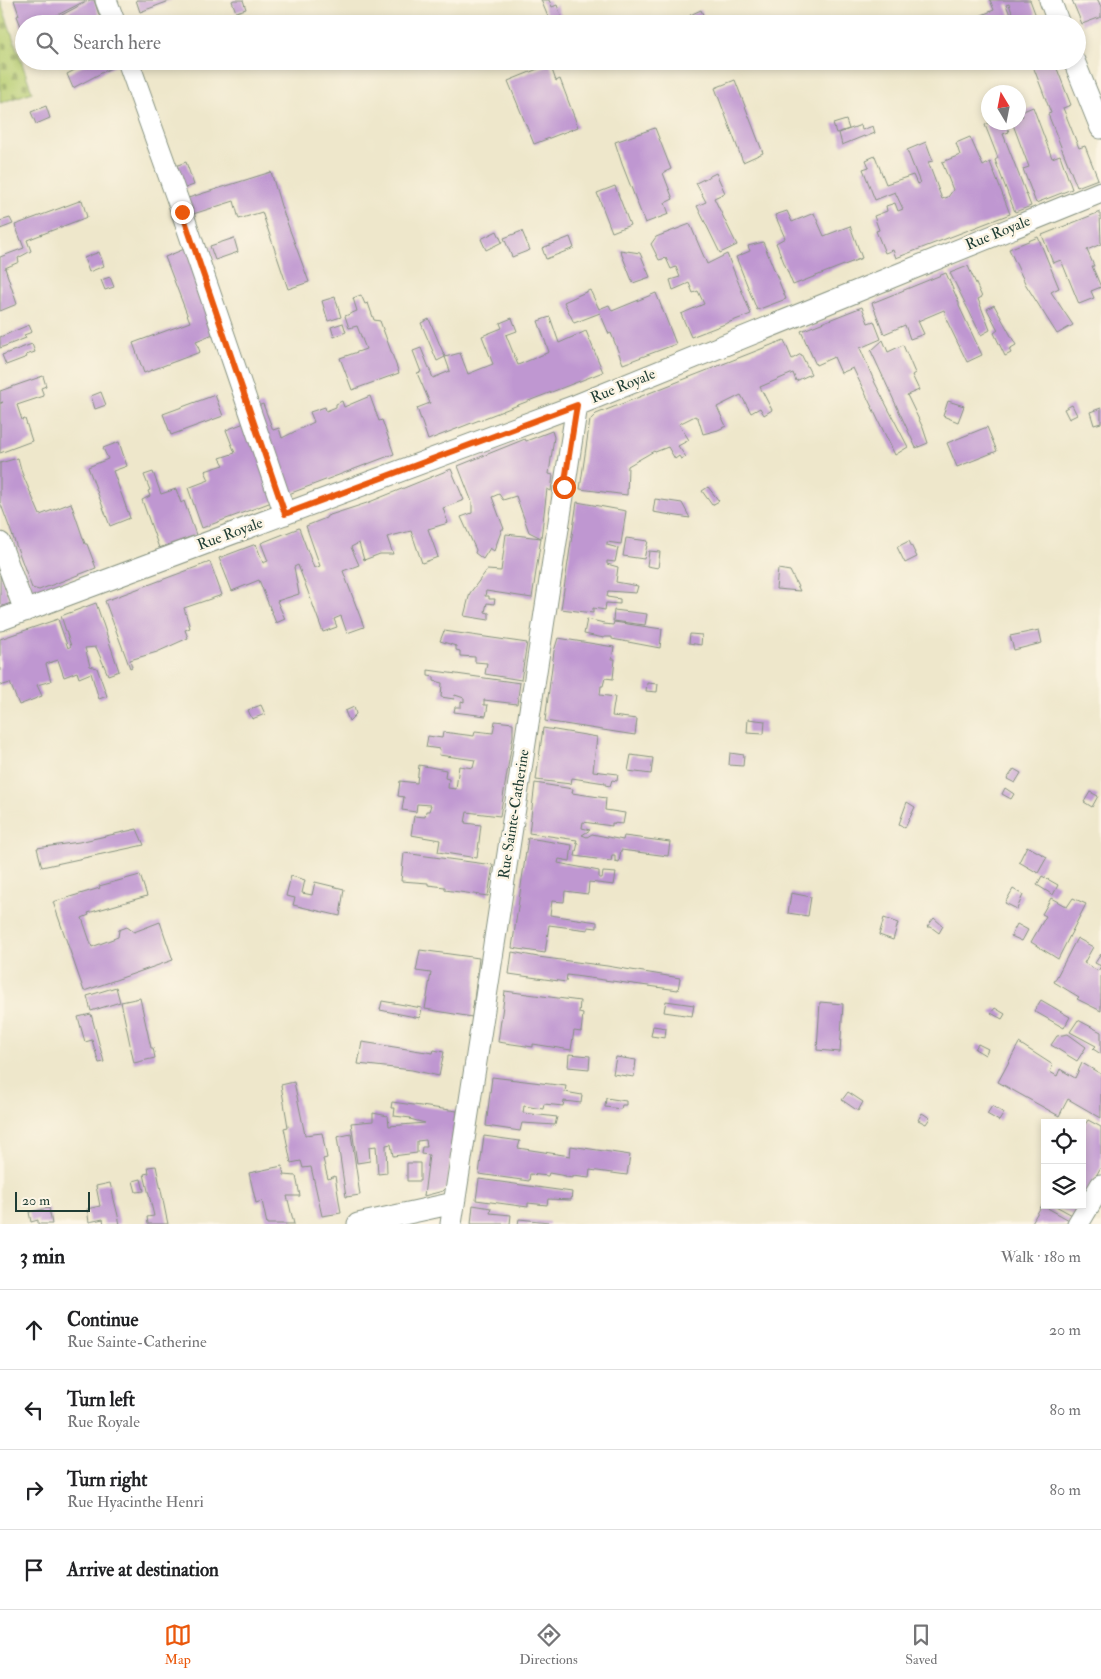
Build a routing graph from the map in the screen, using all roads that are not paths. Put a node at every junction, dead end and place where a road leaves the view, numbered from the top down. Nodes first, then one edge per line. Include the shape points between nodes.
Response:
1 (106, 0) edge
2 (1050, 0) edge
3 (111, 15) edge
4 (1056, 15) edge
5 (131, 70) edge
6 (1078, 70) edge
7 (1101, 128) edge
8 (1101, 192) edge
9 (577, 405) junction
10 (285, 514) junction
11 (0, 543) edge
12 (25, 611) junction
13 (0, 620) edge
14 (1101, 1184) edge
15 (453, 1214) edge
16 (358, 1224) edge
17 (1078, 1224) edge

1 - 3 street
2 - 4 street
5 - 10 street
6 - 7 street
8 - 9 street, Rue Royale
9 - 10 street, Rue Royale
9 - 15 street, Rue Sainte-Catherine
10 - 12 street, Rue Royale
11 - 12 street
12 - 13 street, Rue Royale
14 - 17 street
15 - 16 street

